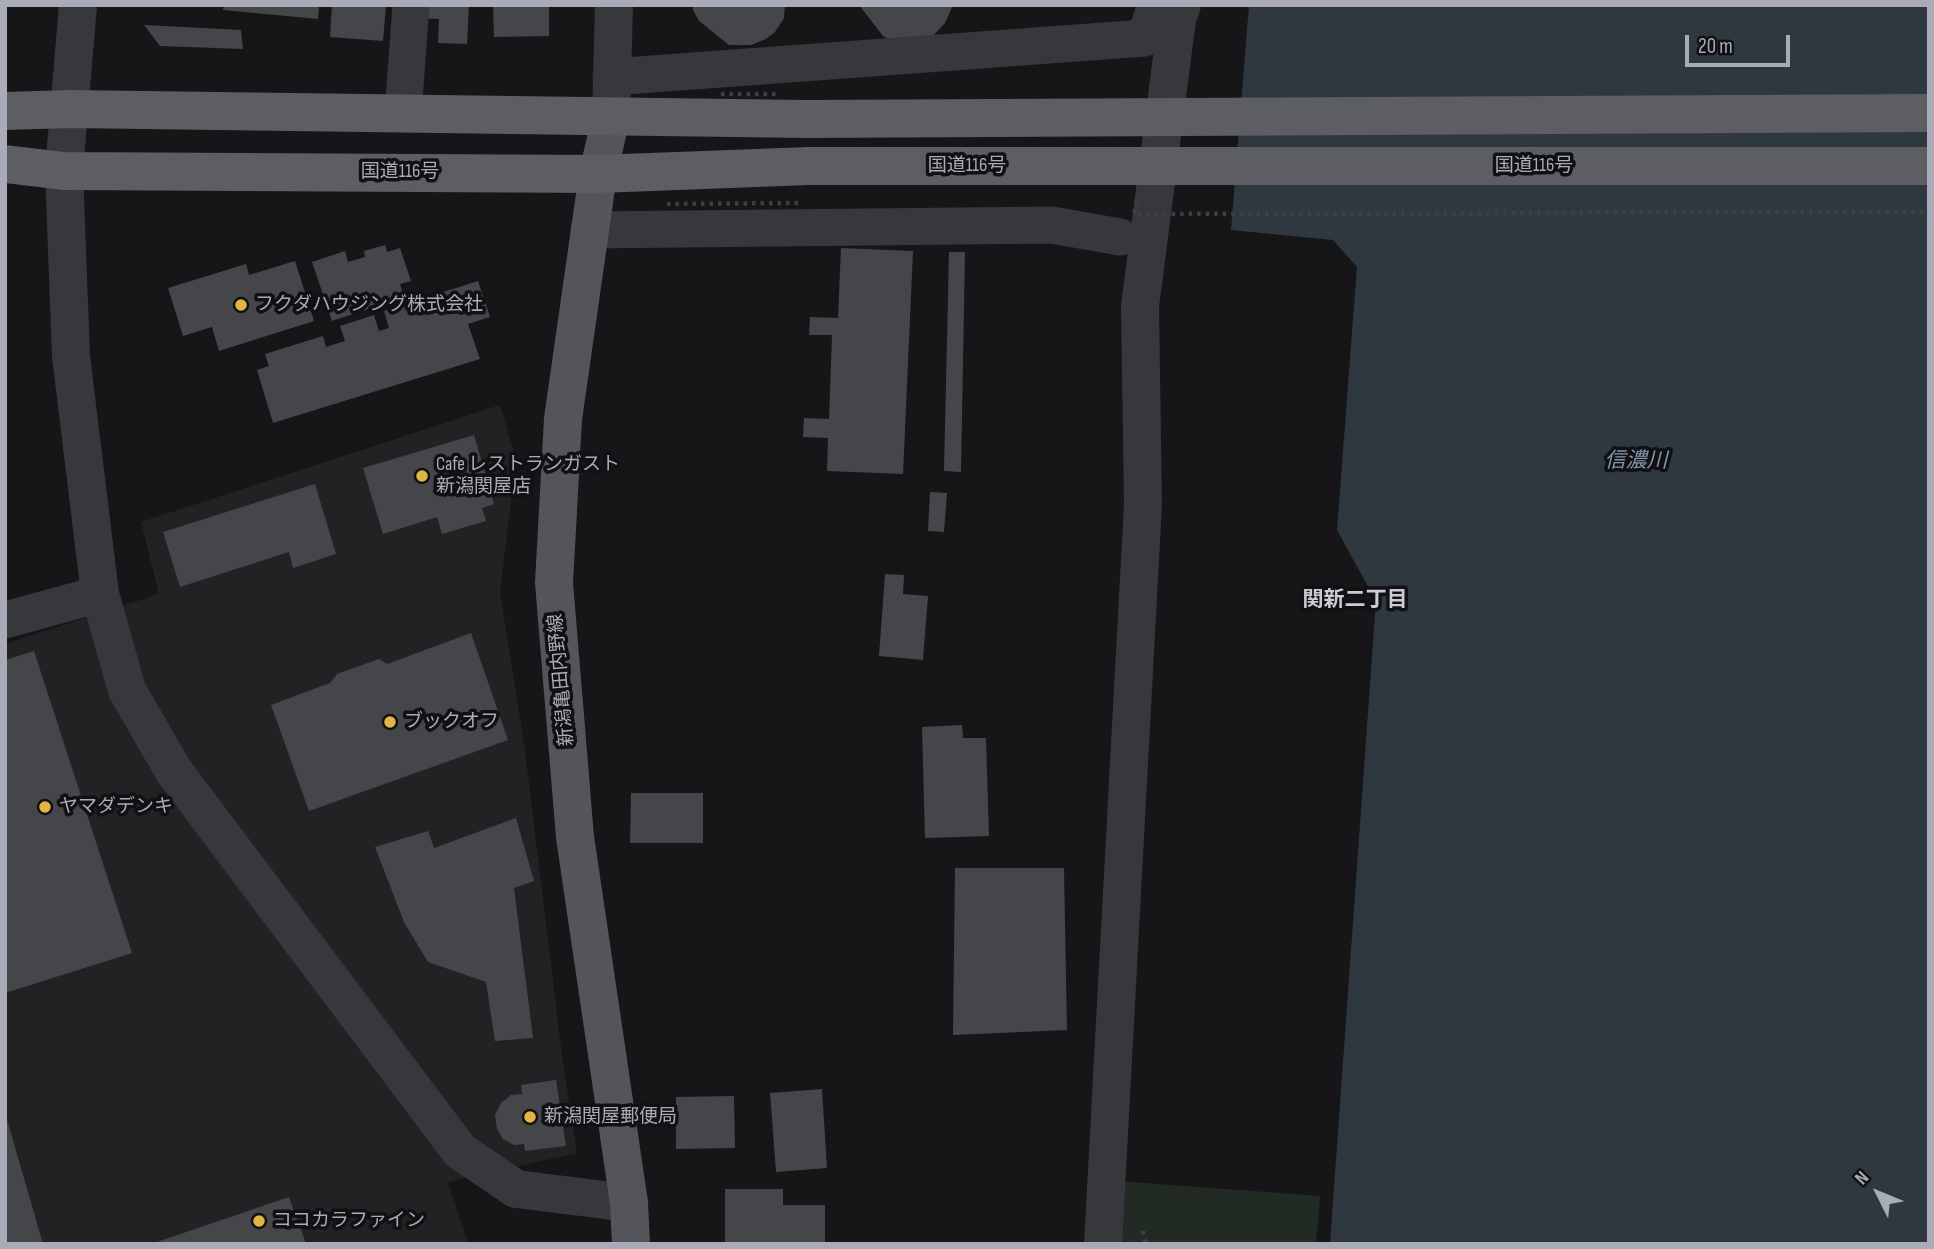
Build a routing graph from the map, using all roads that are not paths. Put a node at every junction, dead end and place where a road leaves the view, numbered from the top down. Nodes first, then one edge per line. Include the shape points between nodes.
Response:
1 (78, 5) edge
2 (411, 5) edge
3 (614, 5) edge
4 (1156, 5) edge
5 (1182, 5) edge
6 (611, 77) junction
7 (70, 109) junction
8 (5, 111) edge
9 (1929, 113) edge
10 (403, 114) junction
11 (611, 117) junction
12 (5, 164) edge
13 (1929, 166) edge
14 (64, 171) junction
15 (597, 174) junction
16 (589, 230) junction
17 (1120, 237) dead end
18 (100, 594) junction
19 (5, 620) edge
20 (629, 1203) junction
21 (631, 1244) edge
22 (1103, 1244) edge

1 - 7 street
2 - 10 street
3 - 6 street
4 - 6 street via 1145,38
5 - 22 street via 1140,306 1143,504
6 - 11 street
7 - 8 highway
7 - 10 highway
7 - 14 street
9 - 11 highway, bridge
10 - 11 highway
11 - 15 main road, 新潟亀田内野線
12 - 14 highway, 国道116号
13 - 15 highway, 国道116号, bridge via 809,166
14 - 15 highway, 国道116号
14 - 18 street via 71,356
15 - 16 main road, 新潟亀田内野線
16 - 17 street via 1052,225
16 - 20 main road, 新潟亀田内野線 via 563,419 554,583 575,837
18 - 19 street
18 - 20 street via 127,690 173,770 460,1151 516,1189
20 - 21 main road, 新潟亀田内野線

